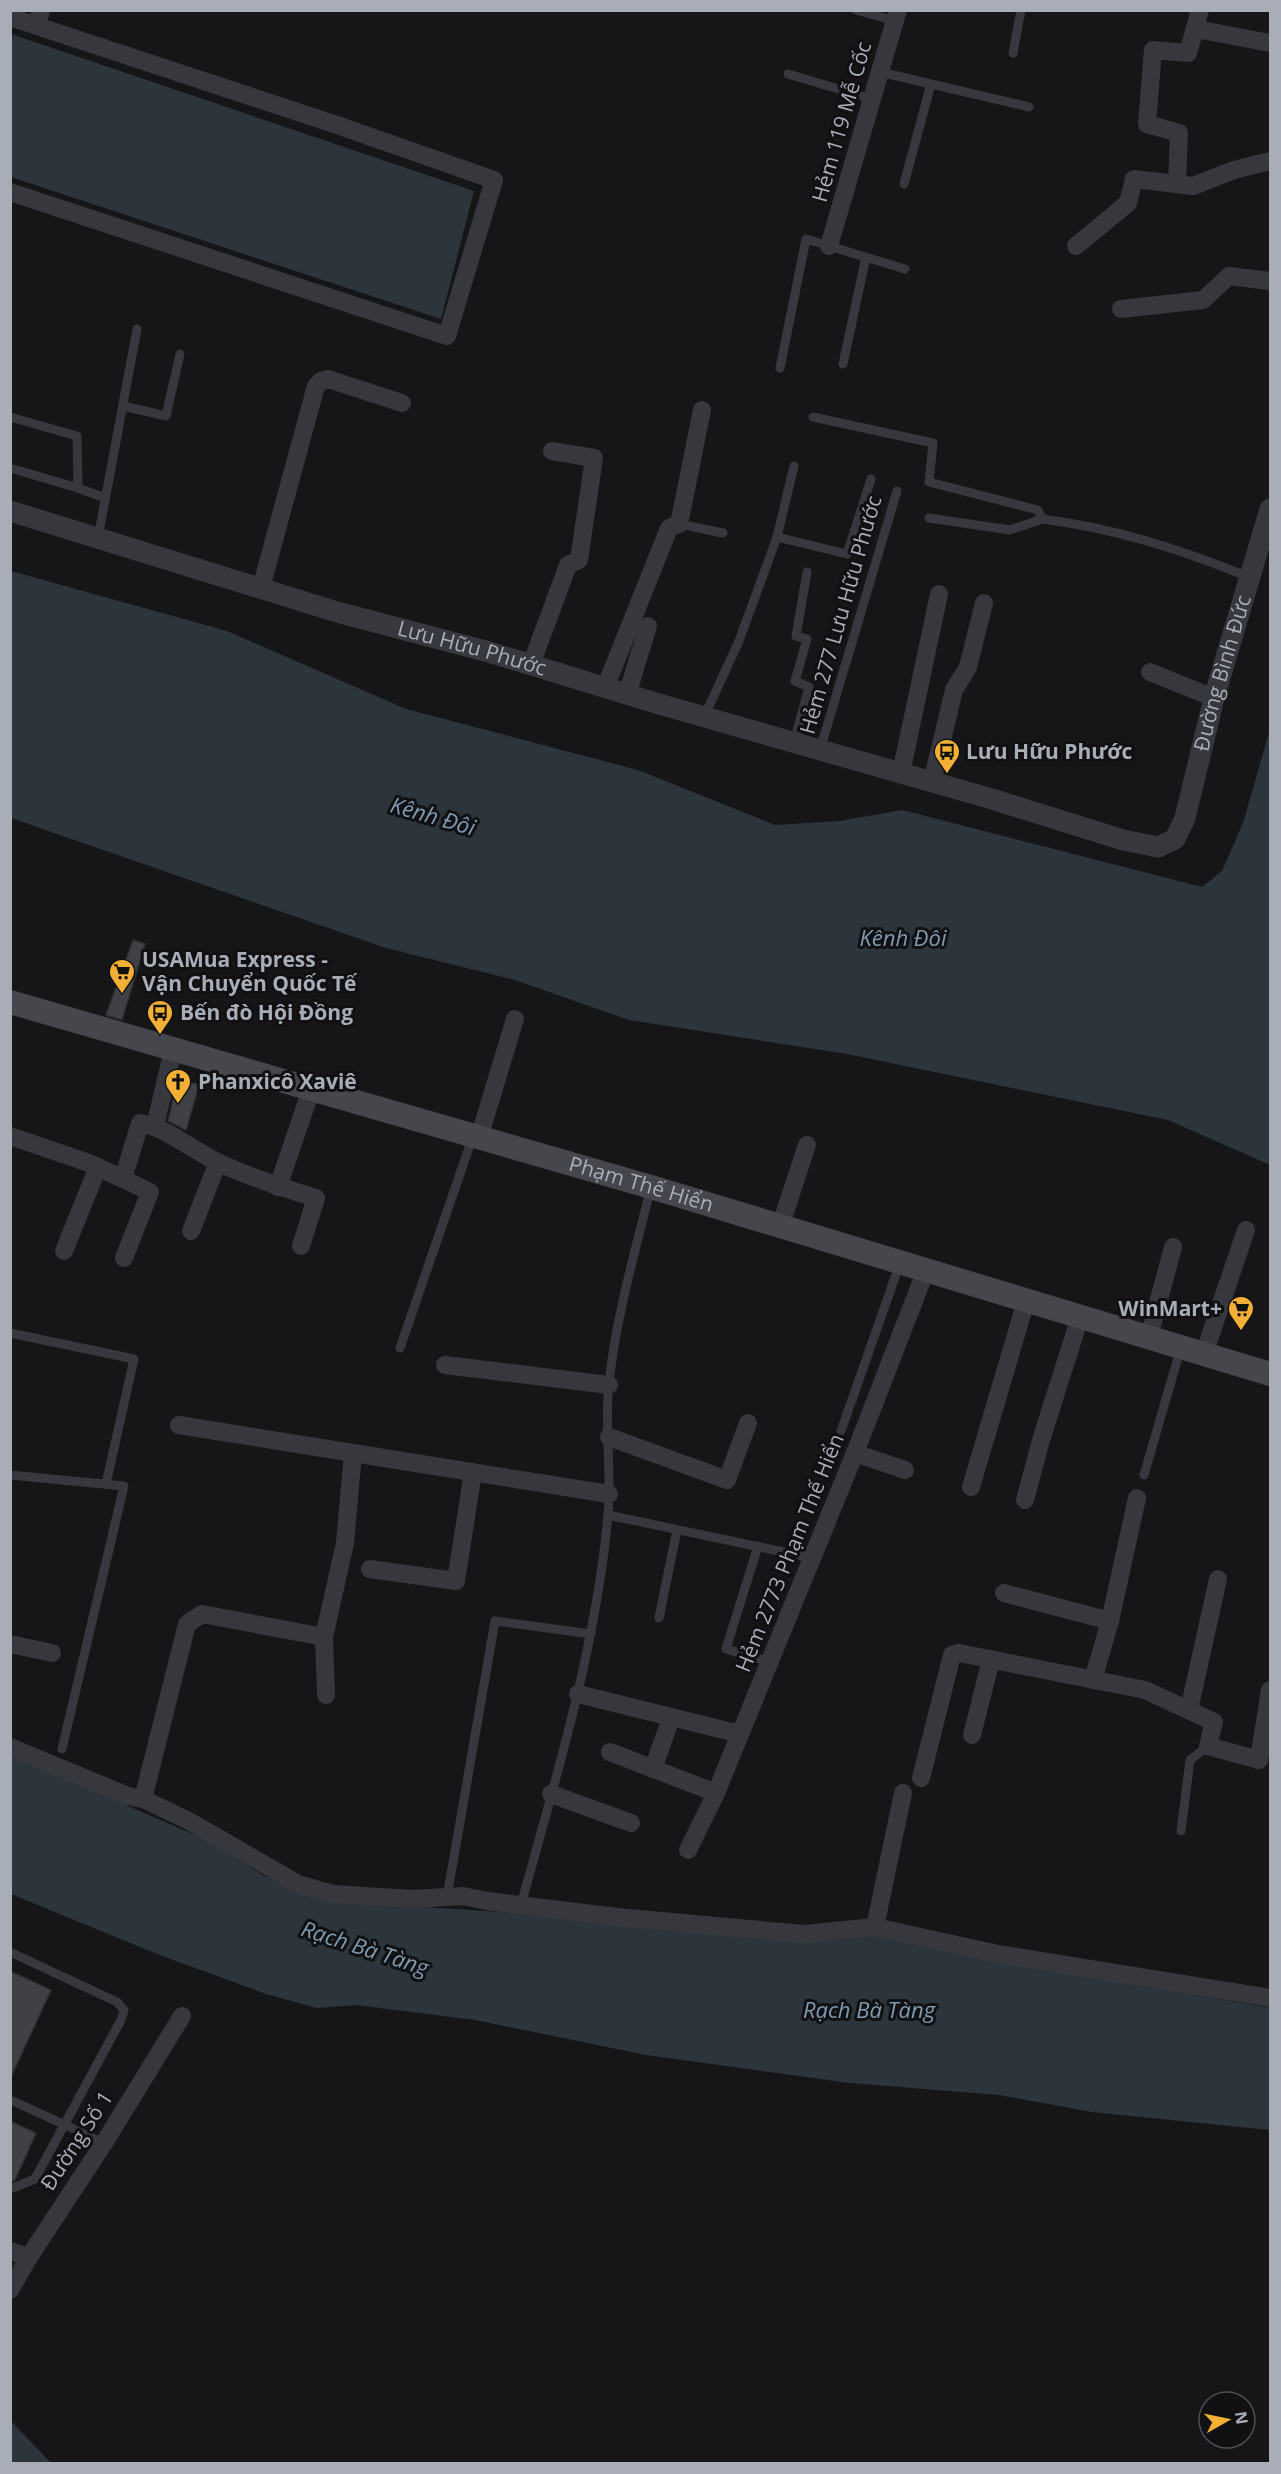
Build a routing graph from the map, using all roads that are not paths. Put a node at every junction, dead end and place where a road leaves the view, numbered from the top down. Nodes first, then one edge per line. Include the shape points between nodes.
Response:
1 (856, 10) edge
2 (1022, 10) edge
3 (1200, 10) edge
4 (896, 16) edge
5 (10, 17) edge
6 (39, 18) edge
7 (1196, 29) junction
8 (1270, 43) edge
9 (1013, 53) dead end
10 (880, 72) junction
11 (788, 74) dead end
12 (931, 84) junction
13 (872, 99) junction
14 (1029, 107) dead end
15 (1270, 161) edge
16 (904, 184) dead end
17 (1177, 184) junction
18 (10, 192) edge
19 (829, 246) junction
20 (1076, 246) dead end
21 (866, 257) junction
22 (905, 268) dead end
23 (1270, 281) edge
24 (1121, 309) dead end
25 (137, 329) dead end
26 (180, 354) dead end
27 (843, 364) dead end
28 (780, 368) dead end
29 (402, 403) dead end
30 (123, 406) junction
31 (702, 410) dead end
32 (10, 417) edge
33 (813, 417) dead end
34 (552, 451) dead end
35 (794, 466) dead end
36 (10, 468) edge
37 (871, 479) dead end
38 (78, 488) junction
39 (897, 491) dead end
40 (105, 498) junction
41 (1270, 508) edge
42 (10, 511) edge
43 (929, 518) dead end
44 (1042, 519) junction
45 (679, 524) junction
46 (723, 533) dead end
47 (777, 537) junction
48 (98, 538) junction
49 (807, 572) dead end
50 (1252, 578) junction
51 (261, 588) junction
52 (939, 594) dead end
53 (984, 603) dead end
54 (648, 626) dead end
55 (531, 665) junction
56 (1150, 672) dead end
57 (605, 688) junction
58 (627, 695) junction
59 (1214, 698) junction
60 (704, 717) junction
61 (794, 742) junction
62 (820, 750) junction
63 (902, 773) junction
64 (932, 782) junction
65 (1175, 838) joint
66 (10, 1002) edge
67 (515, 1019) dead end
68 (173, 1050) junction
69 (311, 1090) junction
70 (155, 1126) junction
71 (10, 1136) edge
72 (476, 1137) junction
73 (807, 1145) dead end
74 (218, 1162) junction
75 (98, 1167) junction
76 (123, 1179) junction
77 (278, 1187) junction
78 (651, 1187) junction
79 (780, 1227) junction
80 (1246, 1230) dead end
81 (191, 1231) dead end
82 (301, 1246) dead end
83 (1173, 1247) dead end
84 (64, 1251) dead end
85 (124, 1258) dead end
86 (900, 1263) junction
87 (926, 1270) junction
88 (1026, 1301) junction
89 (1080, 1317) junction
90 (10, 1333) edge
91 (1149, 1337) junction
92 (400, 1348) dead end
93 (1193, 1351) junction
94 (445, 1365) dead end
95 (1270, 1374) edge
96 (609, 1384) junction
97 (748, 1423) dead end
98 (179, 1425) dead end
99 (841, 1431) dead end
100 (609, 1437) junction
101 (353, 1453) junction
102 (855, 1453) junction
103 (905, 1470) dead end
104 (473, 1472) junction
105 (10, 1475) edge
106 (1144, 1475) dead end
107 (106, 1484) junction
108 (971, 1486) dead end
109 (609, 1494) junction
110 (1137, 1498) dead end
111 (1025, 1500) dead end
112 (608, 1515) junction
113 (677, 1530) junction
114 (758, 1546) junction
115 (812, 1558) junction
116 (370, 1569) dead end
117 (1218, 1580) dead end
118 (1004, 1593) dead end
119 (659, 1618) dead end
120 (1110, 1622) junction
121 (591, 1634) junction
122 (324, 1637) junction
123 (10, 1644) edge
124 (52, 1653) dead end
125 (991, 1660) junction
126 (770, 1662) junction
127 (1093, 1680) junction
128 (1270, 1690) edge
129 (578, 1694) junction
130 (326, 1695) dead end
131 (1189, 1710) junction
132 (671, 1718) junction
133 (740, 1734) junction
134 (972, 1735) dead end
135 (1208, 1746) junction
136 (10, 1747) edge
137 (62, 1749) dead end
138 (610, 1752) dead end
139 (653, 1769) junction
140 (921, 1778) dead end
141 (716, 1793) junction
142 (903, 1793) dead end
143 (551, 1794) junction
144 (143, 1799) junction
145 (631, 1823) dead end
146 (1181, 1831) dead end
147 (688, 1850) dead end
148 (447, 1897) junction
149 (521, 1905) junction
150 (875, 1927) junction
151 (10, 1952) edge
152 (1270, 1998) edge
153 (182, 2016) dead end
154 (13, 2101) dead end
155 (65, 2127) junction
156 (104, 2143) junction
157 (10, 2189) edge
158 (10, 2251) edge
159 (29, 2256) junction
160 (10, 2290) edge

1 - 4 lane
2 - 9 lane
3 - 7 street
4 - 10 street, Hẻm 119 Mễ Cốc
5 - 6 street
6 - 18 street via 494,180 447,336
7 - 8 street
7 - 17 street via 1188,53 1153,50 1147,124 1179,133
10 - 12 lane
10 - 13 street, Hẻm 119 Mễ Cốc
11 - 13 lane
12 - 14 lane
12 - 16 lane
13 - 19 street, Hẻm 119 Mễ Cốc
15 - 17 street via 1193,186
17 - 20 street via 1134,179 1128,203
19 - 21 lane
19 - 28 lane via 806,239
21 - 22 lane
21 - 27 lane
23 - 24 street via 1229,276 1203,300
25 - 30 lane
26 - 30 lane via 166,416
29 - 51 street via 328,379 316,386
30 - 40 lane
31 - 45 street
32 - 38 lane via 77,436
33 - 44 lane via 933,443 929,482 1038,510
34 - 55 street via 594,458 579,560 568,566
35 - 47 lane
36 - 38 lane
37 - 47 lane via 848,554
38 - 40 lane
39 - 62 lane, Hẻm 277 Lưu Hữu Phước
40 - 48 lane
41 - 50 street, Đường Bình Đức
42 - 48 street, Lưu Hữu Phước
43 - 44 lane via 1010,530
44 - 50 lane via 1117,532 1183,550
45 - 46 lane
45 - 57 street via 669,528
47 - 60 lane via 739,641
48 - 51 street, Lưu Hữu Phước
49 - 61 lane via 796,636 807,639 795,681 809,687
50 - 59 street, Đường Bình Đức
51 - 55 street, Lưu Hữu Phước
52 - 63 street
53 - 64 street via 968,667 954,690
54 - 58 street
55 - 57 street, Lưu Hữu Phước
56 - 59 street
57 - 58 street, Lưu Hữu Phước
58 - 60 street, Lưu Hữu Phước
59 - 65 street, Đường Bình Đức via 1185,818
60 - 61 street, Lưu Hữu Phước
61 - 62 street, Lưu Hữu Phước
62 - 63 street, Lưu Hữu Phước
63 - 64 street, Lưu Hữu Phước
64 - 65 street, Lưu Hữu Phước via 1123,840 1158,847
66 - 68 main road, Phạm Thế Hiển
67 - 72 street
68 - 69 main road, Phạm Thế Hiển
68 - 70 street
69 - 72 main road, Phạm Thế Hiển
69 - 77 street
70 - 74 street
70 - 76 street via 140,1123
71 - 75 street
72 - 78 main road, Phạm Thế Hiển
72 - 92 lane
73 - 79 street
74 - 77 street
74 - 81 street
75 - 76 street
75 - 84 street
76 - 85 street via 150,1192
77 - 82 street via 316,1198
78 - 79 main road, Phạm Thế Hiển
78 - 96 lane
79 - 86 main road, Phạm Thế Hiển
80 - 93 street
83 - 91 street
86 - 87 main road, Phạm Thế Hiển
86 - 99 lane
87 - 88 main road, Phạm Thế Hiển
87 - 102 street, Hẻm 2773 Phạm Thế Hiển
88 - 89 main road, Phạm Thế Hiển
88 - 108 street
89 - 91 main road, Phạm Thế Hiển
89 - 111 street
90 - 107 lane via 135,1359
91 - 93 main road, Phạm Thế Hiển
93 - 95 main road, Phạm Thế Hiển
93 - 106 lane
94 - 96 street
96 - 100 lane
97 - 100 street via 727,1480
98 - 101 street
100 - 109 lane
101 - 104 street
101 - 122 street via 345,1544
102 - 103 street
102 - 115 street, Hẻm 2773 Phạm Thế Hiển
104 - 109 street
104 - 116 street via 456,1581
105 - 107 lane
107 - 137 lane via 124,1486
109 - 112 lane
110 - 120 street
112 - 113 lane
112 - 121 lane
113 - 114 lane
113 - 119 lane
114 - 115 lane
114 - 126 lane via 726,1649
115 - 126 street, Hẻm 2773 Phạm Thế Hiển
117 - 131 street
118 - 120 street
120 - 127 street
121 - 129 lane
121 - 148 lane via 495,1621
122 - 130 street
122 - 144 street via 202,1614 187,1624
123 - 124 street
125 - 127 street
125 - 134 street
125 - 140 street via 952,1655
126 - 133 street, Hẻm 2773 Phạm Thế Hiển
127 - 131 street via 1145,1690
128 - 135 street via 1259,1760
129 - 132 street
129 - 143 lane
131 - 135 street via 1214,1722
132 - 133 street
132 - 139 street
133 - 141 street, Hẻm 2773 Phạm Thế Hiển
135 - 146 lane via 1190,1760
136 - 144 street
138 - 139 street
139 - 141 street
141 - 147 street, Hẻm 2773 Phạm Thế Hiển
142 - 150 street
143 - 145 street
143 - 149 lane
144 - 148 street via 298,1884 332,1894
148 - 149 street
149 - 150 street via 804,1934
150 - 152 street via 998,1954
151 - 155 lane via 117,2002 124,2010
153 - 156 street, Đường Số 1
154 - 155 lane
155 - 156 lane
155 - 157 lane via 34,2179
156 - 159 street, Đường Số 1
158 - 159 street
159 - 160 street, Đường Số 1

